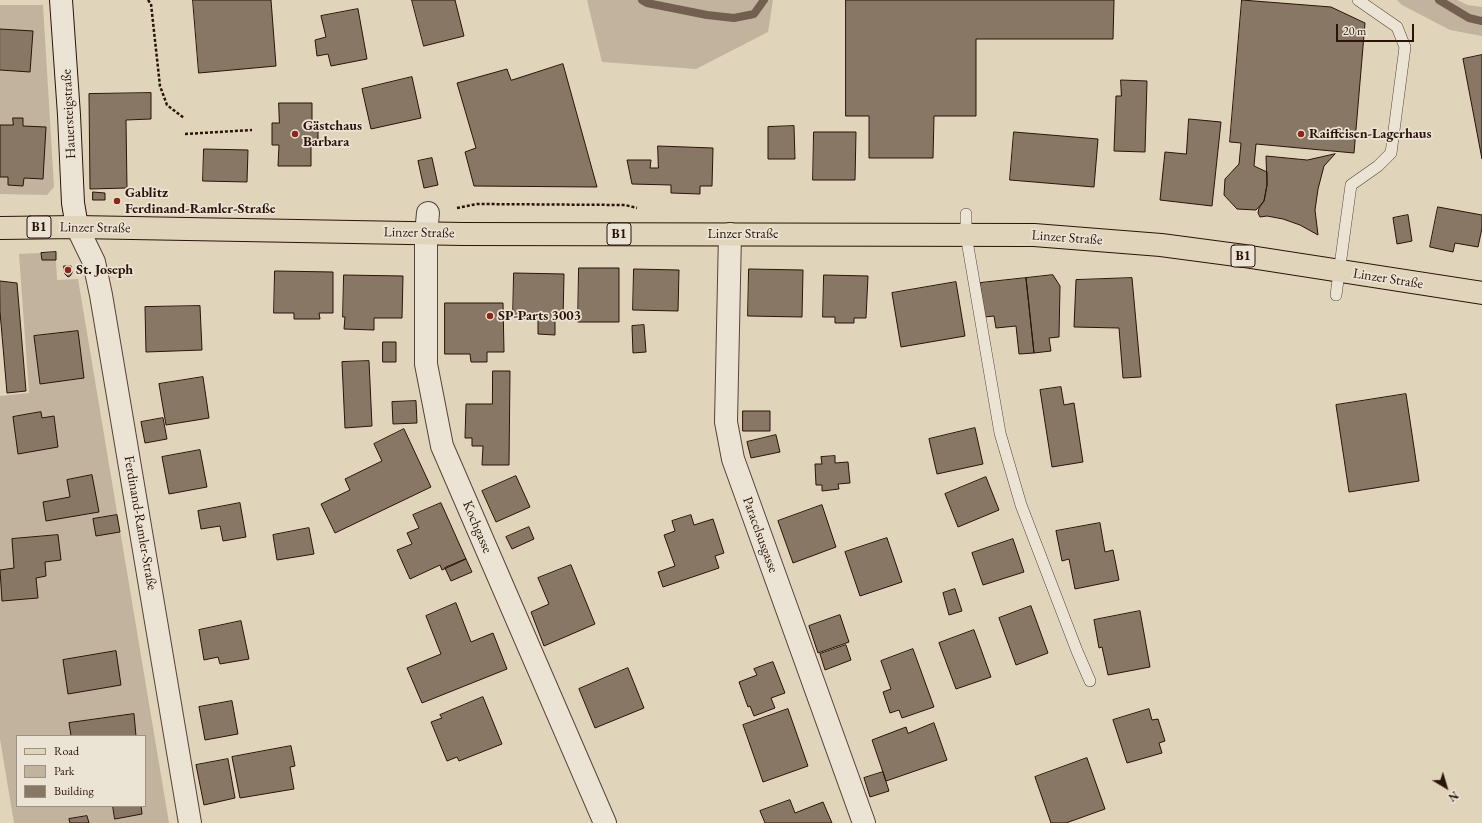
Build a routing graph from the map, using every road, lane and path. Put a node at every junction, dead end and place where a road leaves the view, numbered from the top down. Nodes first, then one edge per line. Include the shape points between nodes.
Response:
1 (61, 0) edge
2 (148, 0) edge
3 (1358, 0) edge
4 (184, 118) dead end
5 (252, 130) dead end
6 (185, 134) dead end
7 (427, 223) junction
8 (966, 224) junction
9 (77, 227) junction
10 (0, 228) edge
11 (730, 234) junction
12 (1339, 271) junction
13 (1482, 293) edge
14 (1336, 295) dead end
15 (1090, 681) dead end
16 (190, 823) edge
17 (605, 823) edge
18 (864, 823) edge

1 - 9 street, Hauersteigstraße via 70,115 73,203
2 - 4 path via 151,4 160,86 167,105
3 - 12 lane via 1397,27 1405,47 1391,153 1378,166 1351,185
5 - 6 path
7 - 9 main road, Linzer Straße / B1
7 - 11 main road, Linzer Straße / B1
7 - 17 street, Kochgasse via 426,364 442,446
8 - 11 main road, Linzer Straße / B1
8 - 12 main road, Linzer Straße / B1 via 1034,235 1161,245
8 - 15 lane via 1000,433 1020,505
9 - 10 main road, Linzer Straße / B1
9 - 16 street, Ferdinand-Ramler-Straße via 94,262 101,295
11 - 18 street, Paracelsusgasse via 726,422 733,459
12 - 13 main road, Linzer Straße / B1
12 - 14 lane

